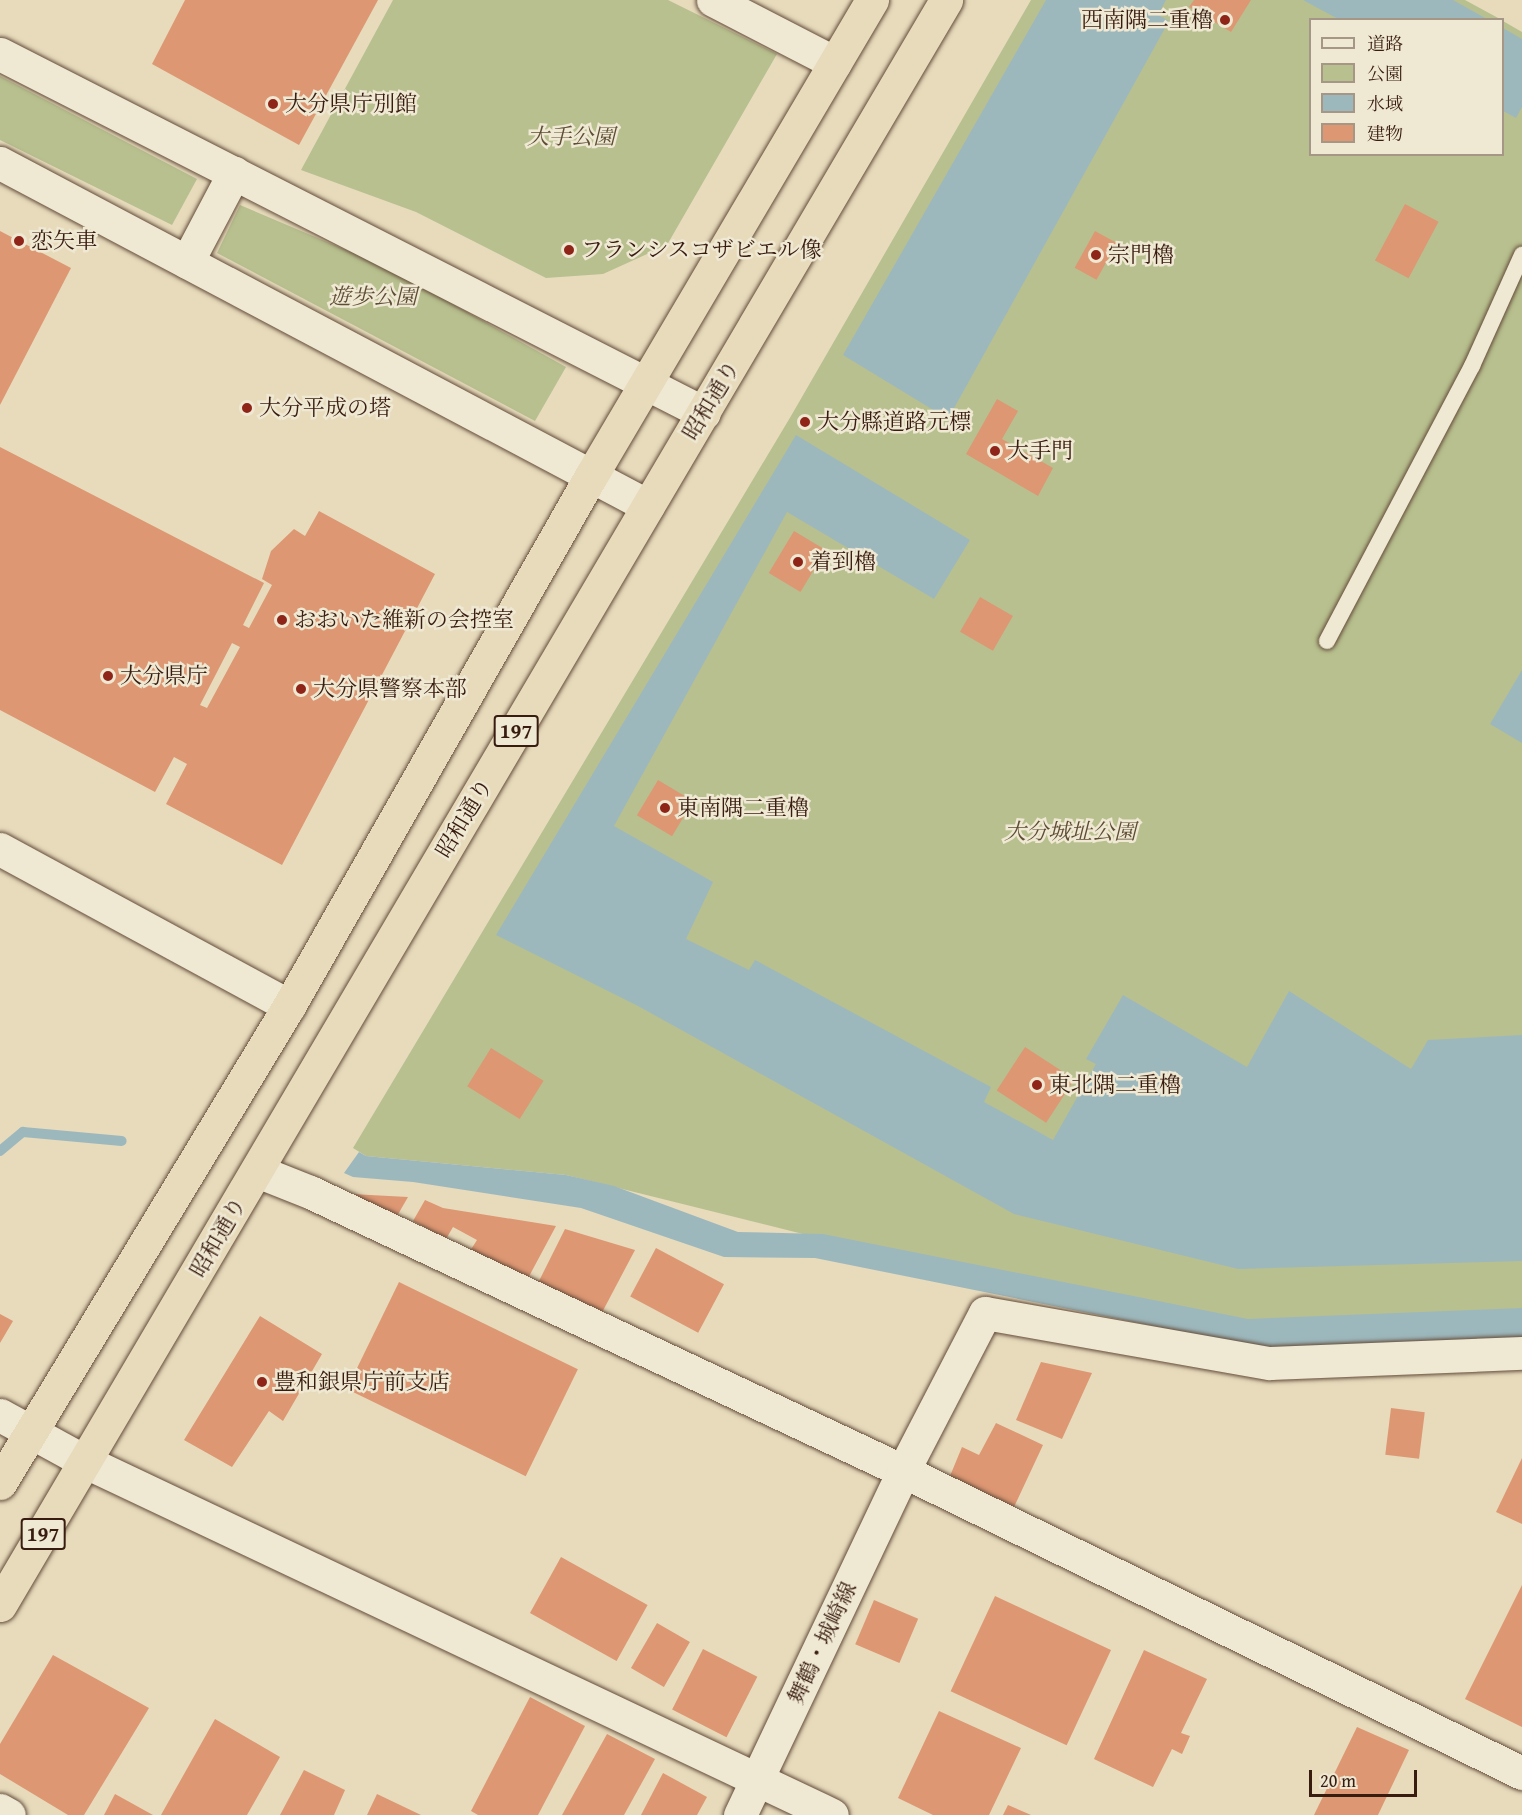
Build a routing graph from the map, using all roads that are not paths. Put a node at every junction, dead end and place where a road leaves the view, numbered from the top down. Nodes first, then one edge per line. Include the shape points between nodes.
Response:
1 (712, 0) edge
2 (872, 0) edge
3 (946, 0) edge
4 (0, 54) edge
5 (835, 63) junction
6 (0, 163) edge
7 (234, 173) junction
8 (1522, 255) edge
9 (187, 262) junction
10 (647, 383) junction
11 (704, 413) junction
12 (591, 476) junction
13 (648, 506) junction
14 (1327, 641) dead end
15 (0, 849) edge
16 (289, 1006) junction
17 (257, 1171) junction
18 (1522, 1353) edge
19 (0, 1415) edge
20 (31, 1431) junction
21 (86, 1462) junction
22 (903, 1471) junction
23 (0, 1483) edge
24 (0, 1605) edge
25 (1522, 1773) edge
26 (757, 1779) junction
27 (0, 1810) edge
28 (9, 1815) edge
29 (740, 1815) edge
30 (832, 1815) edge

1 - 5 street
2 - 5 highway, 197
3 - 11 highway, 昭和通り / 197
4 - 7 street
5 - 10 highway, 197
6 - 9 street
7 - 9 street
7 - 10 street
8 - 14 lane via 1472,366
9 - 12 street
10 - 11 street
10 - 12 highway, 197
11 - 13 highway, 昭和通り / 197
12 - 13 street
12 - 16 highway, 197
13 - 17 highway, 昭和通り / 197
15 - 16 street
16 - 20 highway, 197
17 - 21 highway, 昭和通り / 197
17 - 22 street via 310,1192
18 - 22 street, 舞鶴・城崎線 via 1270,1363 985,1313
19 - 20 street
20 - 21 street
20 - 23 highway, 197
21 - 24 highway, 昭和通り / 197
21 - 26 street
22 - 25 street
22 - 26 street, 舞鶴・城崎線
26 - 29 street, 舞鶴・城崎線
26 - 30 street
27 - 28 street

